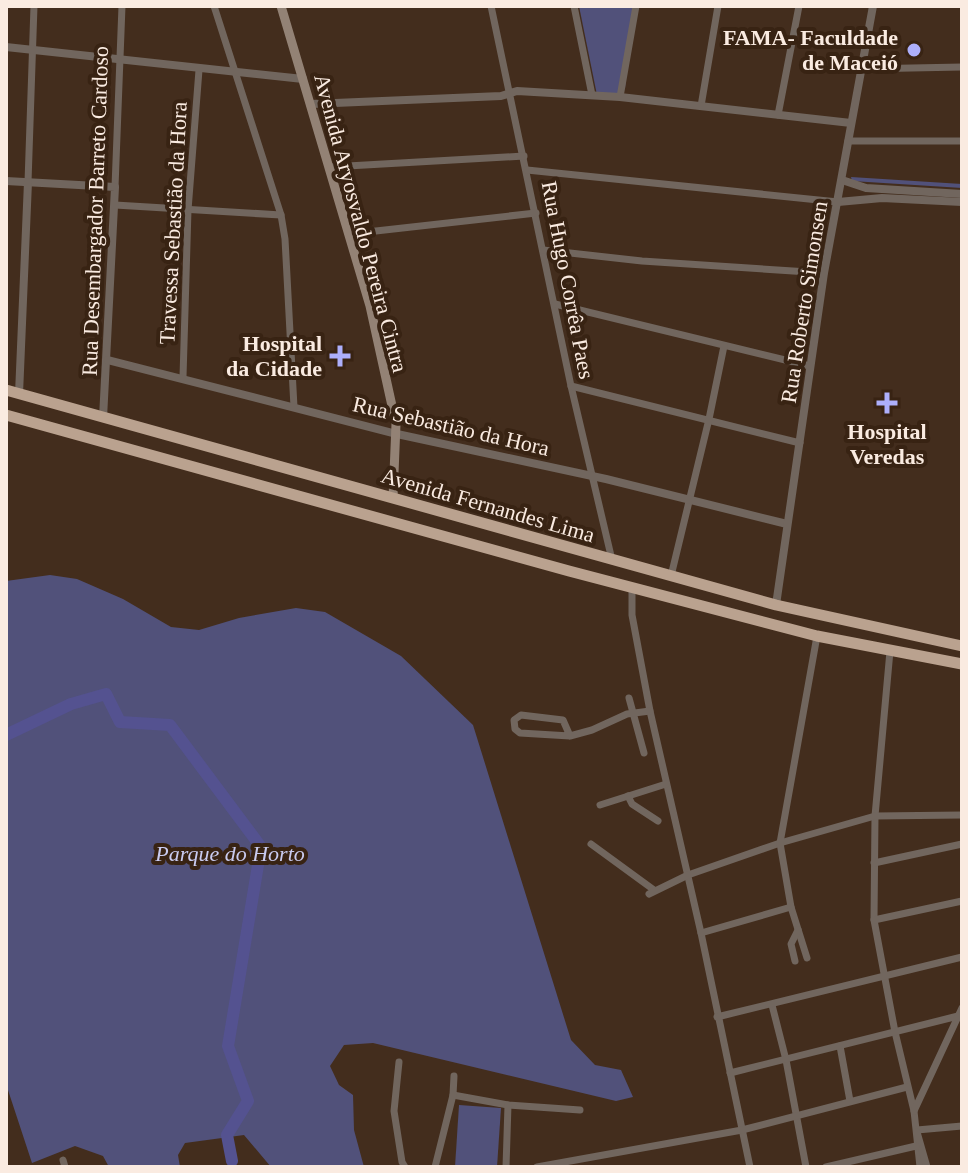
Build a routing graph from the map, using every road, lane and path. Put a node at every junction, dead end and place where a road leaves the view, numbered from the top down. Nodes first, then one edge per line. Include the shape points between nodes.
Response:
1 (34, 6) edge
2 (122, 6) edge
3 (214, 6) edge
4 (281, 6) edge
5 (491, 6) edge
6 (574, 6) edge
7 (636, 6) edge
8 (718, 6) edge
9 (799, 6) edge
10 (873, 6) edge
11 (6, 47) edge
12 (32, 49) junction
13 (120, 58) junction
14 (962, 67) edge
15 (861, 69) junction
16 (199, 70) junction
17 (237, 74) junction
18 (303, 79) junction
19 (510, 93) junction
20 (592, 95) junction
21 (620, 97) junction
22 (311, 104) junction
23 (701, 106) junction
24 (778, 115) junction
25 (851, 123) junction
26 (848, 141) junction
27 (962, 141) edge
28 (524, 156) junction
29 (330, 167) junction
30 (527, 170) junction
31 (842, 180) junction
32 (6, 181) edge
33 (28, 182) junction
34 (115, 187) junction
35 (962, 194) edge
36 (838, 202) junction
37 (962, 202) edge
38 (115, 205) junction
39 (188, 210) junction
40 (536, 213) junction
41 (281, 215) junction
42 (349, 234) junction
43 (543, 250) junction
44 (824, 273) junction
45 (555, 304) junction
46 (724, 346) junction
47 (108, 360) junction
48 (810, 366) junction
49 (183, 377) junction
50 (571, 386) junction
51 (6, 390) edge
52 (19, 394) junction
53 (294, 407) junction
54 (6, 415) edge
55 (103, 418) junction
56 (709, 419) junction
57 (397, 434) junction
58 (800, 443) junction
59 (592, 476) junction
60 (393, 498) junction
61 (689, 500) junction
62 (787, 524) junction
63 (612, 560) junction
64 (671, 576) junction
65 (632, 587) junction
66 (776, 605) junction
67 (817, 636) junction
68 (962, 646) edge
69 (890, 651) junction
70 (962, 664) edge
71 (629, 698) dead end
72 (650, 711) junction
73 (633, 713) junction
74 (570, 736) junction
75 (644, 753) dead end
76 (666, 784) junction
77 (628, 796) junction
78 (600, 805) dead end
79 (962, 815) edge
80 (875, 816) junction
81 (658, 821) dead end
82 (780, 843) junction
83 (591, 844) dead end
84 (962, 844) edge
85 (874, 863) junction
86 (688, 875) junction
87 (962, 901) edge
88 (791, 907) junction
89 (874, 920) junction
90 (798, 930) junction
91 (701, 933) junction
92 (962, 957) edge
93 (807, 958) dead end
94 (795, 961) dead end
95 (884, 977) junction
96 (772, 1005) junction
97 (962, 1008) edge
98 (959, 1016) edge
99 (717, 1017) junction
100 (895, 1032) junction
101 (840, 1046) junction
102 (786, 1060) junction
103 (399, 1062) dead end
104 (730, 1073) junction
105 (454, 1076) dead end
106 (907, 1087) junction
107 (453, 1095) junction
108 (850, 1101) junction
109 (508, 1105) junction
110 (580, 1110) dead end
111 (914, 1111) junction
112 (796, 1117) junction
113 (962, 1126) edge
114 (742, 1130) junction
115 (917, 1130) junction
116 (916, 1146) junction
117 (436, 1166) edge
118 (405, 1167) edge
119 (444, 1167) edge
120 (506, 1167) edge
121 (537, 1167) edge
122 (750, 1167) edge
123 (806, 1167) edge
124 (830, 1167) edge
125 (920, 1167) edge
126 (927, 1167) edge

1 - 12 street
2 - 13 street, Rua Desembargador Barreto Cardoso
3 - 17 street
4 - 18 main road, Avenida Aryosvaldo Pereira Cintra
5 - 19 street, Rua Hugo Corrêa Paes
6 - 20 street
7 - 21 street
8 - 23 street
9 - 24 street
10 - 15 street, Rua Roberto Simonsen
11 - 12 street
12 - 13 street
12 - 33 street
13 - 16 street
13 - 34 street, Rua Desembargador Barreto Cardoso
14 - 15 street
15 - 25 street, Rua Roberto Simonsen
16 - 17 street
16 - 39 street, Travessa Sebastião da Hora
17 - 18 street
17 - 41 street
18 - 22 main road, Avenida Aryosvaldo Pereira Cintra
19 - 20 street
19 - 22 street
19 - 28 street, Rua Hugo Corrêa Paes
20 - 21 street
21 - 23 street
22 - 29 main road, Avenida Aryosvaldo Pereira Cintra
23 - 24 street
24 - 25 street
25 - 26 street, Rua Roberto Simonsen
26 - 27 street
26 - 31 street, Rua Roberto Simonsen
28 - 29 street
28 - 30 street, Rua Hugo Corrêa Paes
29 - 42 main road, Avenida Aryosvaldo Pereira Cintra
30 - 36 street
30 - 40 street, Rua Hugo Corrêa Paes
31 - 35 street via 866,188
31 - 36 street, Rua Roberto Simonsen
32 - 33 street
33 - 34 street
33 - 52 street
34 - 38 street, Rua Desembargador Barreto Cardoso
36 - 37 street
36 - 44 street, Rua Roberto Simonsen
38 - 39 street
38 - 47 street, Rua Desembargador Barreto Cardoso
39 - 41 street
39 - 49 street, Travessa Sebastião da Hora
40 - 42 street
40 - 43 street, Rua Hugo Corrêa Paes
41 - 53 street
42 - 57 main road, Avenida Aryosvaldo Pereira Cintra
43 - 44 street
43 - 45 street, Rua Hugo Corrêa Paes
44 - 48 street, Rua Roberto Simonsen
45 - 46 street
45 - 50 street, Rua Hugo Corrêa Paes
46 - 48 street
46 - 56 street
47 - 49 street, Rua Sebastião da Hora
47 - 55 street, Rua Desembargador Barreto Cardoso
48 - 58 street, Rua Roberto Simonsen
49 - 53 street, Rua Sebastião da Hora
50 - 56 street
50 - 59 street, Rua Hugo Corrêa Paes
51 - 52 highway, Avenida Fernandes Lima
52 - 55 highway, Avenida Fernandes Lima
53 - 57 street, Rua Sebastião da Hora
54 - 65 highway, Avenida Fernandes Lima
55 - 60 highway, Avenida Fernandes Lima
56 - 58 street
56 - 61 street
57 - 59 street, Rua Sebastião da Hora
57 - 60 main road, Avenida Aryosvaldo Pereira Cintra
58 - 62 street, Rua Roberto Simonsen
59 - 61 street, Rua Sebastião da Hora
59 - 63 street, Rua Hugo Corrêa Paes
60 - 63 highway, Avenida Fernandes Lima
61 - 62 street, Rua Sebastião da Hora
61 - 64 street
62 - 66 street, Rua Roberto Simonsen
63 - 64 highway, Avenida Fernandes Lima
64 - 66 highway, Avenida Fernandes Lima
65 - 67 highway, Avenida Fernandes Lima
65 - 72 street
66 - 68 highway, Avenida Fernandes Lima
67 - 69 highway, Avenida Fernandes Lima
67 - 82 street
69 - 70 highway, Avenida Fernandes Lima
69 - 80 street
71 - 73 street
72 - 73 street
72 - 76 street
73 - 74 street
73 - 75 street
74 - 74 street via 563,720 521,715 513,723 520,733
76 - 77 street
76 - 86 street
77 - 78 street
77 - 81 street
79 - 80 street
80 - 82 street
80 - 85 street
82 - 86 street
82 - 88 street
83 - 86 street via 651,892
84 - 85 street
85 - 89 street
86 - 91 street
87 - 89 street
88 - 90 street
88 - 91 street
89 - 95 street
90 - 93 street
90 - 94 street via 791,944
91 - 99 street
92 - 95 street
95 - 96 street
95 - 100 street
96 - 99 street
96 - 102 street
97 - 98 street
98 - 100 street
98 - 111 street
99 - 104 street
100 - 101 street
100 - 106 street
101 - 102 street
101 - 108 street
102 - 104 street
102 - 112 street
103 - 118 street via 394,1111
104 - 114 street
105 - 107 street
106 - 108 street
106 - 111 street
107 - 109 street
107 - 117 street
108 - 112 street
109 - 110 street
109 - 120 street
111 - 115 street
112 - 114 street
112 - 123 street
113 - 115 street
114 - 121 street
114 - 122 street
115 - 116 street
115 - 126 street
116 - 124 street
116 - 125 street
117 - 119 street

